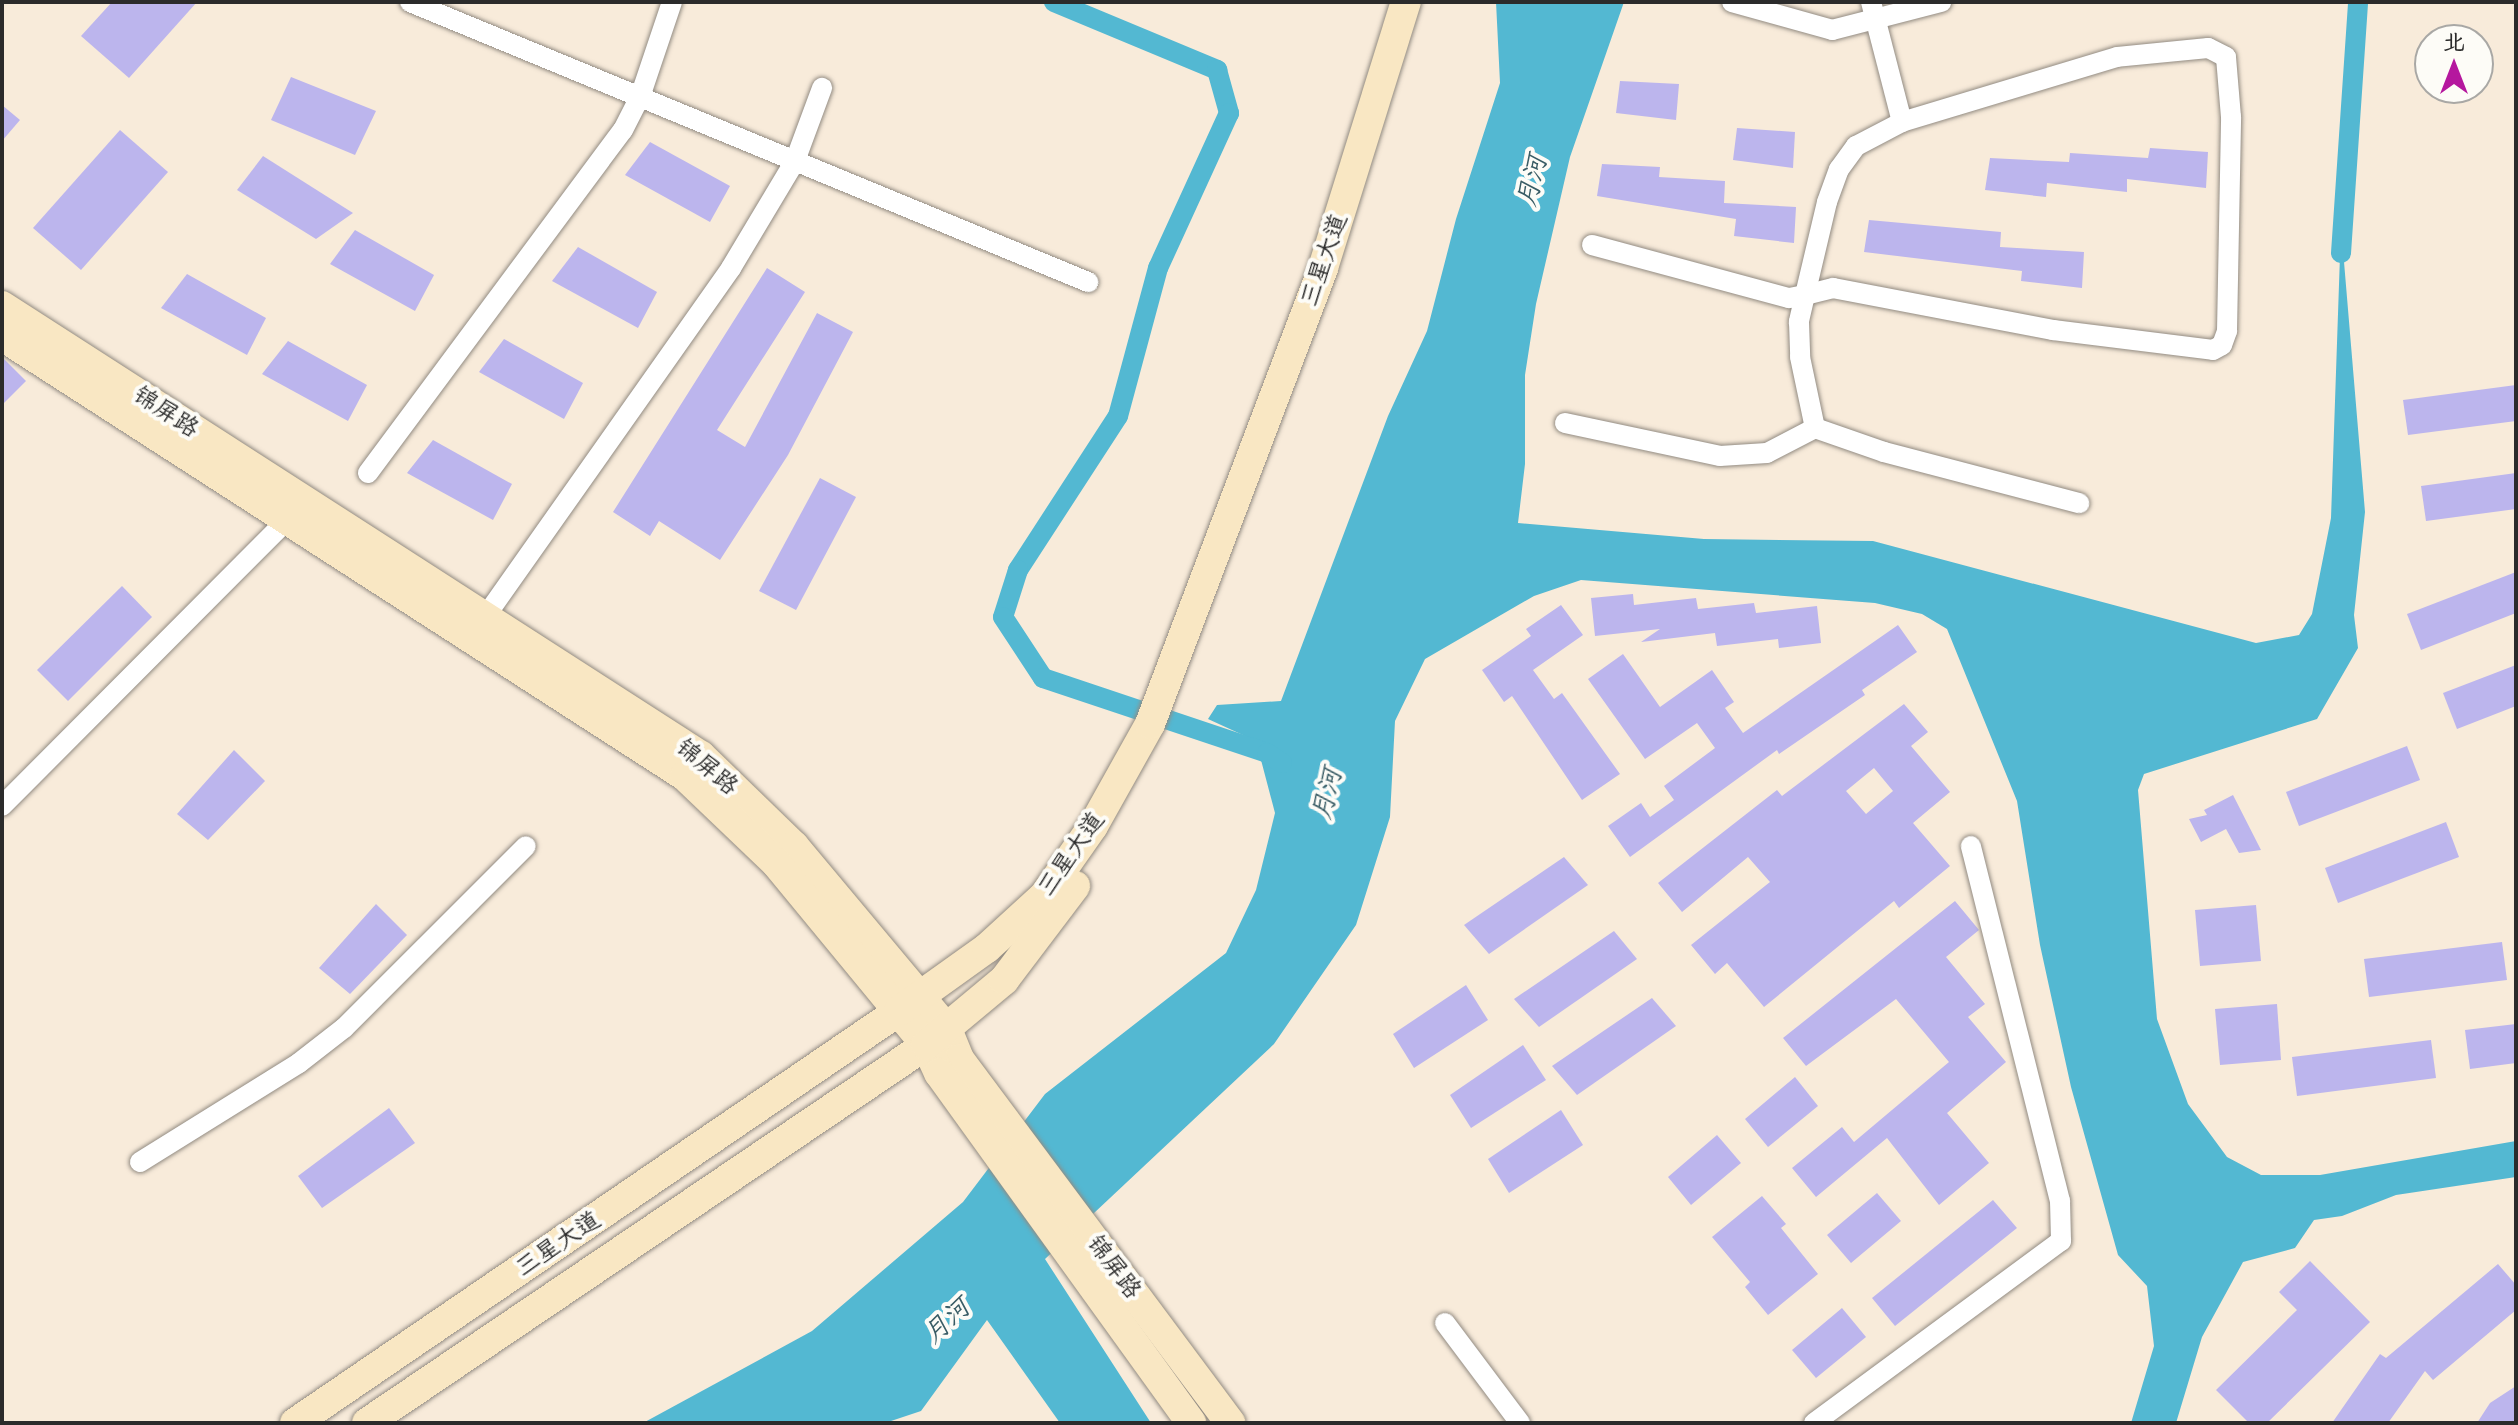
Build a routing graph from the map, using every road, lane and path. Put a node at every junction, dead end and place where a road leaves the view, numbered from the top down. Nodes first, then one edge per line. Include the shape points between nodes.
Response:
1 (410, 2) edge
2 (672, 2) edge
3 (1406, 2) edge
4 (1426, 2) edge
5 (1732, 2) edge
6 (1941, 2) edge
7 (1874, 12) edge
8 (822, 88) dead end
9 (640, 97) junction
10 (1902, 122) junction
11 (795, 161) junction
12 (1592, 245) dead end
13 (1088, 282) dead end
14 (1805, 295) junction
15 (2, 306) edge
16 (2, 336) edge
17 (1565, 423) dead end
18 (1815, 428) junction
19 (368, 473) dead end
20 (2079, 503) dead end
21 (287, 520) junction
22 (485, 617) junction
23 (1161, 720) junction
24 (2, 806) edge
25 (526, 846) dead end
26 (1971, 846) dead end
27 (908, 1002) junction
28 (937, 1037) junction
29 (140, 1162) dead end
30 (1087, 1255) junction
31 (1445, 1323) dead end
32 (295, 1423) edge
33 (367, 1423) edge
34 (1191, 1423) edge
35 (1230, 1423) edge
36 (1520, 1423) edge
37 (1814, 1423) edge

1 - 9 street
2 - 9 street
3 - 23 street, 三星大道 via 1323,268
4 - 23 street, 三星大道 via 1341,275
5 - 7 street via 1832,30
6 - 7 street
7 - 10 street
8 - 11 street
9 - 11 street
9 - 19 street via 623,130
10 - 14 street via 1856,146 1839,169
10 - 14 street via 2117,57 2208,48 2226,57 2231,117 2227,331 2222,345 2213,350 2053,330 1833,288
11 - 13 street
11 - 22 street via 731,268
12 - 14 street via 1789,298
14 - 18 street via 1800,357
15 - 22 street, 锦屏路
16 - 21 street, 锦屏路
17 - 18 street via 1720,456 1767,453
18 - 20 street via 1884,452
21 - 24 street
21 - 27 street, 锦屏路 via 685,776
22 - 27 street, 锦屏路 via 701,756 794,846
23 - 27 street, 三星大道 via 1044,896 987,948
23 - 28 street, 三星大道 via 1110,836 1060,907 1004,980
25 - 29 street via 344,1028 299,1063
26 - 37 street via 2060,1201 2061,1241
27 - 28 street, 锦屏路
27 - 32 street, 三星大道
28 - 30 street, 锦屏路 via 939,1073 1003,1140
28 - 33 street, 三星大道
30 - 34 street, 锦屏路
30 - 35 street, 锦屏路
31 - 36 street

